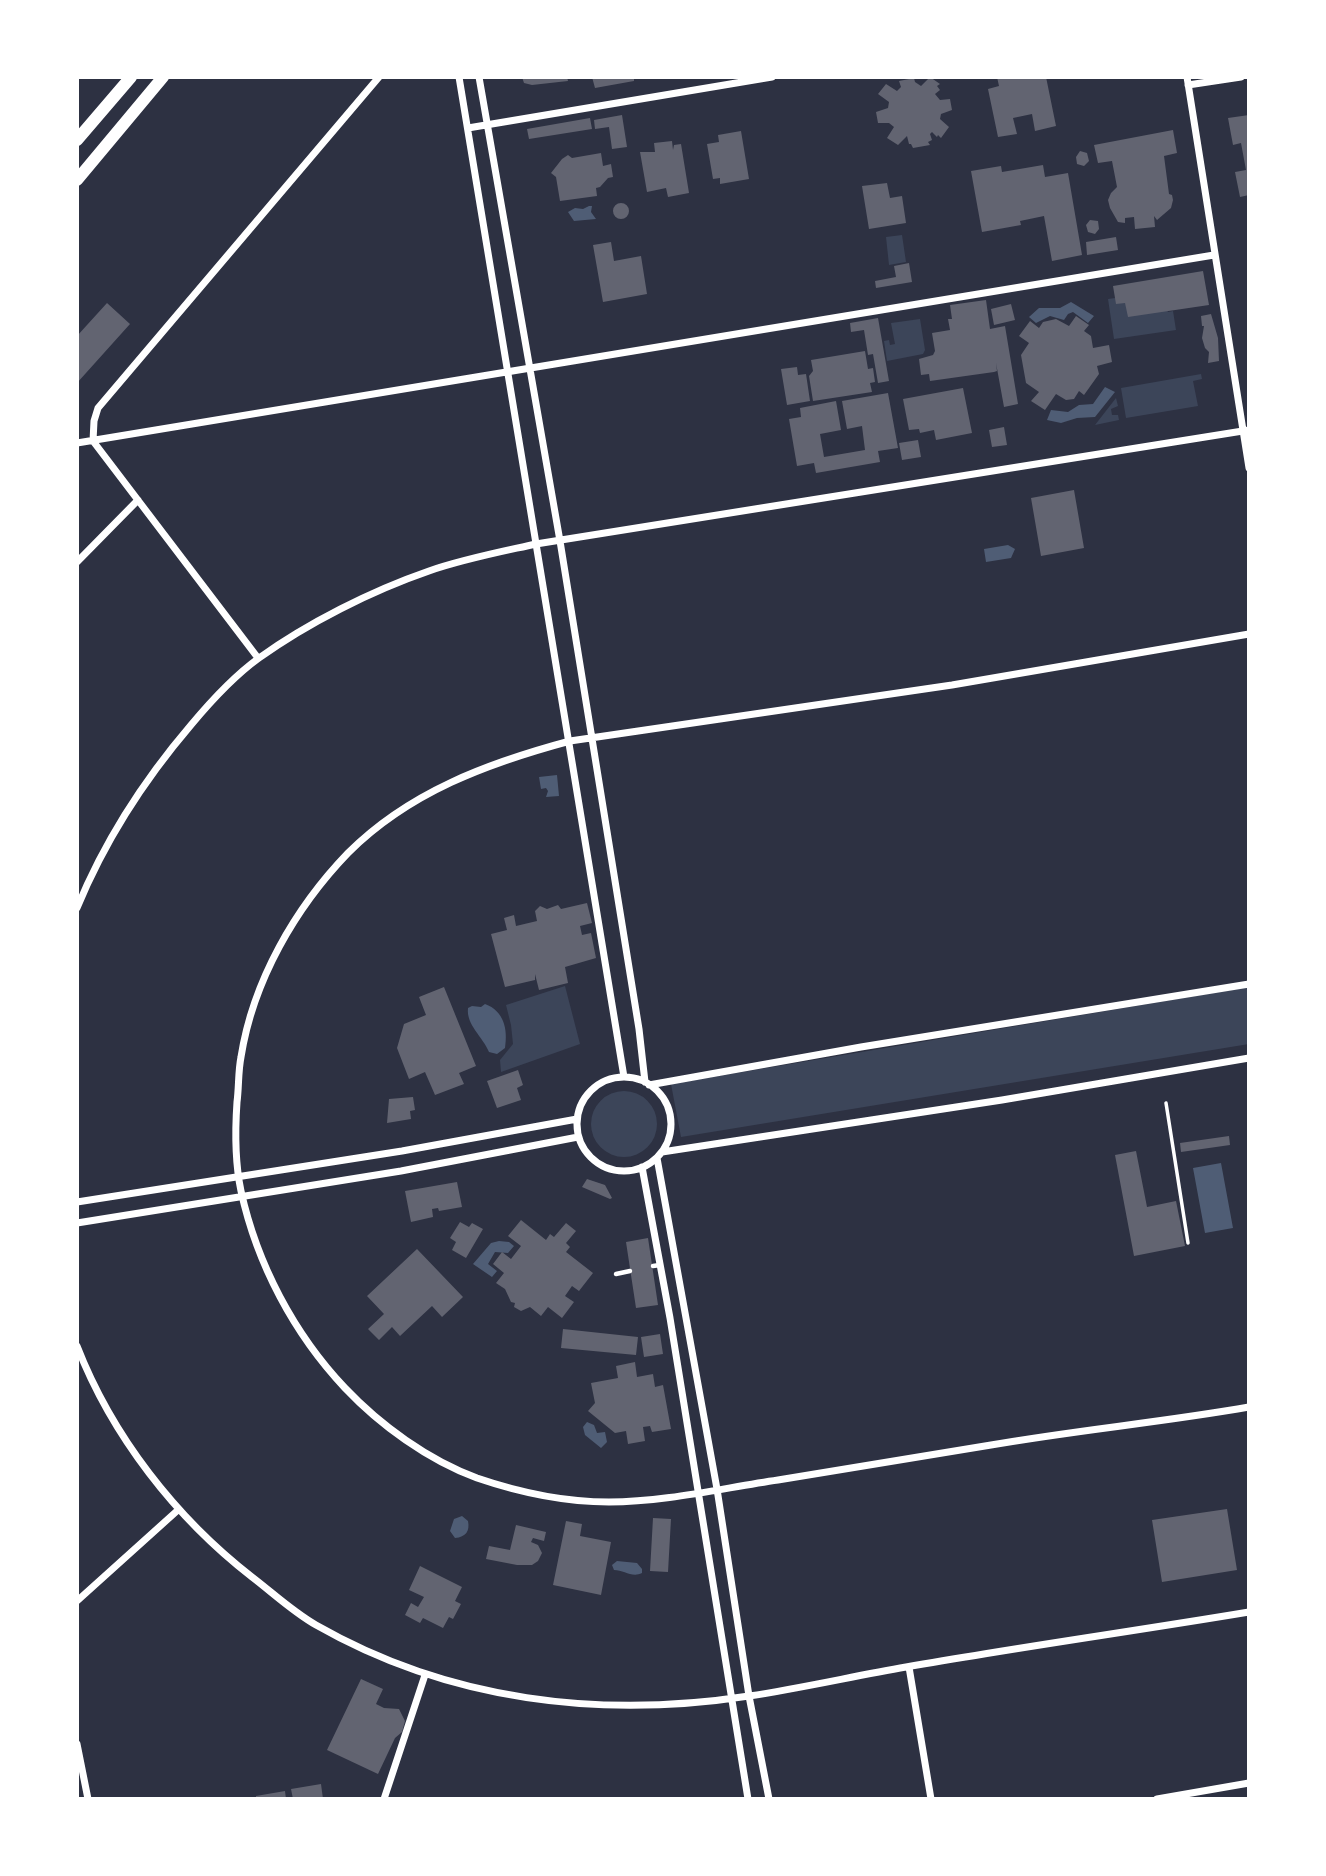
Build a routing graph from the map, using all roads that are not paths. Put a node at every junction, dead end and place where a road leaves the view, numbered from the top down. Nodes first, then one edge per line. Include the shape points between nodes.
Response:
1 (131, 77) edge
2 (163, 77) edge
3 (379, 77) edge
4 (459, 77) edge
5 (479, 77) edge
6 (772, 77) edge
7 (1241, 77) edge
8 (1187, 81) edge
9 (487, 125) junction
10 (468, 128) junction
11 (77, 140) edge
12 (77, 180) edge
13 (1214, 255) junction
14 (529, 367) junction
15 (507, 371) junction
16 (1246, 430) edge
17 (93, 441) junction
18 (77, 443) edge
19 (1249, 468) edge
20 (138, 500) junction
21 (560, 541) junction
22 (536, 544) junction
23 (77, 562) edge
24 (1249, 634) edge
25 (258, 659) junction
26 (592, 738) junction
27 (570, 741) junction
28 (77, 908) edge
29 (1249, 984) edge
30 (1249, 1058) edge
31 (624, 1077) junction
32 (647, 1084) junction
33 (577, 1119) junction
34 (578, 1137) junction
35 (659, 1155) junction
36 (642, 1167) junction
37 (238, 1175) junction
38 (242, 1195) junction
39 (77, 1202) edge
40 (77, 1223) edge
41 (630, 1270) dead end
42 (616, 1274) dead end
43 (77, 1346) edge
44 (1249, 1407) edge
45 (717, 1489) junction
46 (699, 1493) junction
47 (178, 1510) junction
48 (77, 1601) edge
49 (1249, 1612) edge
50 (909, 1667) junction
51 (425, 1675) junction
52 (749, 1696) junction
53 (731, 1698) junction
54 (77, 1744) edge
55 (1249, 1783) edge
56 (88, 1799) edge
57 (384, 1799) edge
58 (748, 1799) edge
59 (769, 1799) edge
60 (931, 1799) edge
61 (1157, 1799) edge

1 - 11 main road
2 - 12 main road
3 - 17 street via 98,408
4 - 10 street
5 - 9 street
6 - 9 street
7 - 8 street
8 - 13 street
9 - 10 street
9 - 14 street
10 - 15 street
13 - 14 street
13 - 16 street
14 - 15 street
14 - 21 street
15 - 17 street
15 - 22 street
16 - 19 street
16 - 21 street
17 - 18 street
17 - 20 street
20 - 23 street
20 - 25 street
21 - 22 street
21 - 26 street
22 - 25 street via 430,571 378,591
22 - 27 street
24 - 26 street via 952,685
25 - 28 street via 211,701 159,762 127,810
26 - 27 street
26 - 32 street
27 - 31 street
27 - 37 street via 511,757 444,785 388,818 320,885 280,946 253,1007 241,1058
29 - 32 street
30 - 35 street
31 - 32 street
31 - 33 street via 592,1089
32 - 35 street via 667,1105 671,1121
33 - 34 street
33 - 37 street
34 - 36 street via 587,1154 602,1166 620,1171
34 - 38 street
35 - 36 street
35 - 45 street
36 - 46 street
37 - 38 street
37 - 39 street
38 - 40 street
38 - 46 street via 261,1254 291,1320 326,1368 364,1408 408,1441 476,1478 532,1493 614,1503
41 - 42 lane
43 - 47 street via 120,1429
44 - 45 street
45 - 46 street
45 - 52 street
46 - 53 street
47 - 48 street
47 - 51 street via 231,1561 315,1625
49 - 50 street
50 - 52 street
50 - 60 street
51 - 53 street via 528,1698 606,1706
51 - 57 street
52 - 53 street
52 - 59 street
53 - 58 street
54 - 56 street
55 - 61 street

